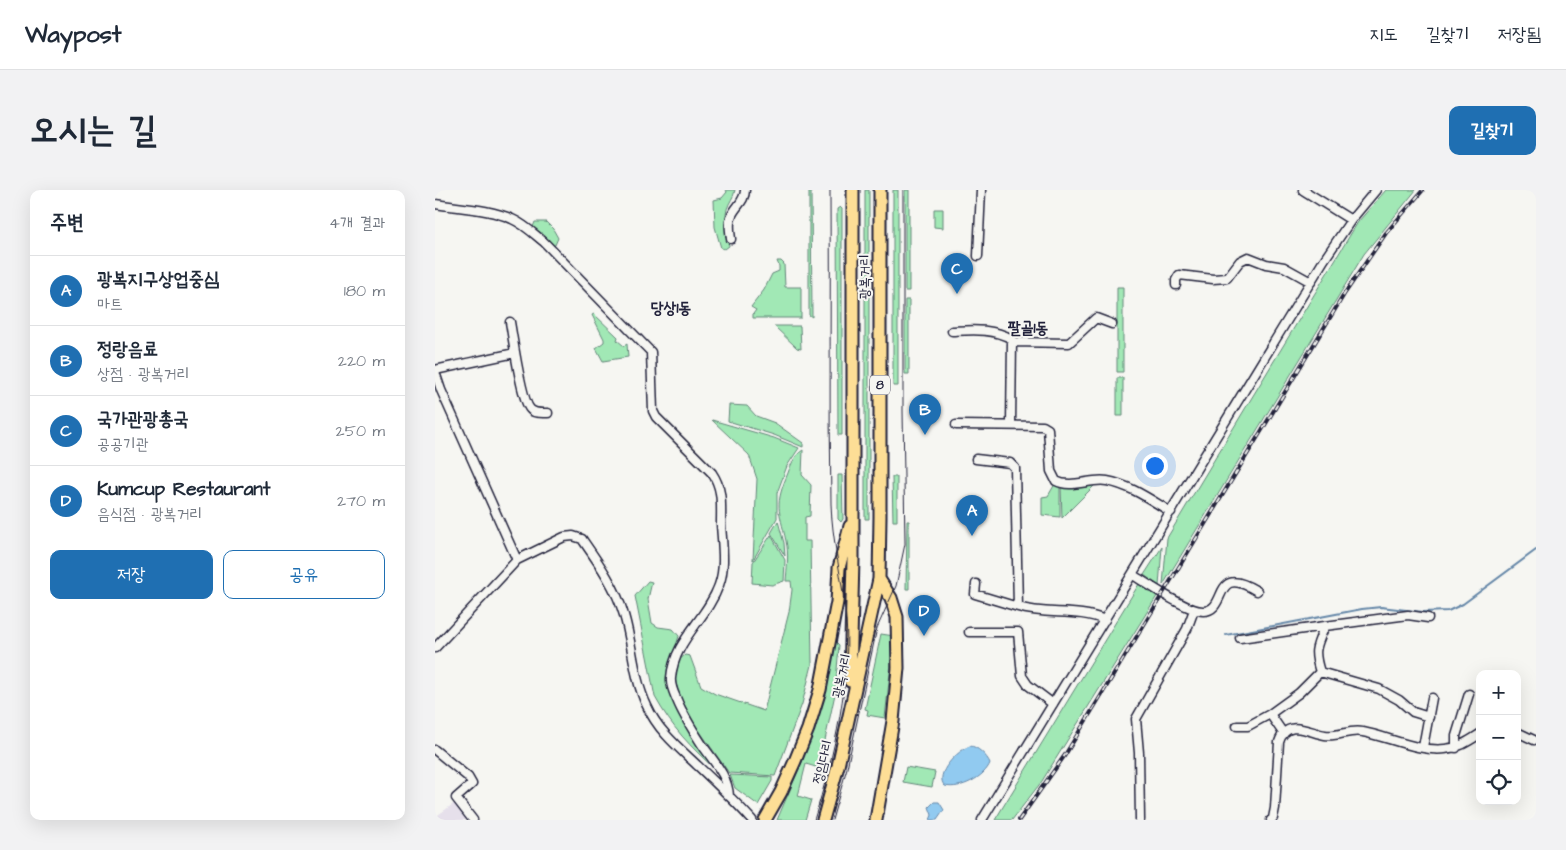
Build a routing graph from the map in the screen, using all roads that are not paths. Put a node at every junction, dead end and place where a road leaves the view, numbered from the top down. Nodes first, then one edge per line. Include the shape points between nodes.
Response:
1 (745, 190) edge
2 (853, 190) edge
3 (880, 190) edge
4 (981, 190) edge
5 (1303, 190) edge
6 (1376, 190) edge
7 (435, 204) edge
8 (1351, 220) junction
9 (731, 239) dead end
10 (979, 256) dead end
11 (1311, 282) junction
12 (1176, 285) dead end
13 (510, 322) dead end
14 (1112, 324) dead end
15 (952, 331) dead end
16 (1012, 342) junction
17 (515, 353) junction
18 (435, 371) edge
19 (548, 413) dead end
20 (1011, 424) junction
21 (956, 425) dead end
22 (976, 458) dead end
23 (1171, 512) junction
24 (853, 517) junction
25 (517, 560) junction
26 (1133, 575) junction
27 (879, 579) junction
28 (976, 584) dead end
29 (1257, 591) dead end
30 (1018, 607) junction
31 (1194, 610) junction
32 (1428, 618) dead end
33 (1105, 620) junction
34 (1325, 626) junction
35 (969, 632) dead end
36 (1240, 638) dead end
37 (435, 648) edge
38 (1320, 672) junction
39 (1469, 694) dead end
40 (1432, 698) dead end
41 (1053, 704) junction
42 (849, 710) junction
43 (1270, 714) junction
44 (1429, 717) junction
45 (1237, 726) dead end
46 (1283, 733) junction
47 (1521, 734) edge
48 (1476, 736) edge
49 (1534, 740) dead end
50 (1423, 747) junction
51 (1455, 748) junction
52 (435, 750) edge
53 (729, 796) junction
54 (473, 820) edge
55 (752, 820) edge
56 (765, 820) edge
57 (823, 820) edge
58 (877, 820) edge
59 (982, 820) edge
60 (1141, 820) edge
61 (1271, 820) edge

1 - 9 street via 732,213
2 - 24 highway, 광복거리 / 8
3 - 27 highway, 광복거리 / 8
4 - 10 street
5 - 8 street
6 - 8 street
7 - 53 street via 513,219 544,242 651,352 653,411 656,417 719,483 720,583 714,598 680,646 671,684 689,724 723,774 729,786
8 - 11 street
11 - 12 street via 1284,267 1248,257 1240,260 1227,278 1179,274
11 - 23 street
13 - 17 street
14 - 16 street via 1096,318 1069,343
15 - 16 street via 1001,332
16 - 20 street
17 - 18 street
17 - 19 street via 529,409
18 - 25 street
20 - 21 street
20 - 23 street via 1048,429 1051,471 1057,481 1065,484 1105,480 1119,484
22 - 30 street via 1011,462 1015,468
23 - 26 street
24 - 42 highway, 광복거리 / 8
24 - 56 highway via 839,568 837,602 820,690 795,761
25 - 37 street
25 - 53 street via 564,538 582,539 614,590 623,612 640,690 657,724
26 - 31 street
26 - 33 street
27 - 42 highway, 광복거리 / 8
27 - 58 highway via 891,598 897,617 898,658 893,721
28 - 30 street via 975,594
29 - 31 street via 1245,584 1231,582 1208,610
30 - 33 street via 1087,613
31 - 60 street via 1187,629 1137,719
32 - 34 street via 1408,615
33 - 41 street
34 - 36 street
34 - 38 street via 1315,651
35 - 41 street via 1018,632 1022,676
38 - 43 street via 1299,693
38 - 44 street via 1379,689 1413,712
39 - 51 street
40 - 44 street
41 - 59 street
42 - 57 highway, 정임다리 / 8
43 - 45 street via 1247,726
43 - 46 street
44 - 50 street
46 - 50 street via 1297,728 1333,735 1354,731
46 - 61 street
47 - 49 street
48 - 51 street
50 - 51 street
52 - 54 street via 472,784 456,798
53 - 55 street

